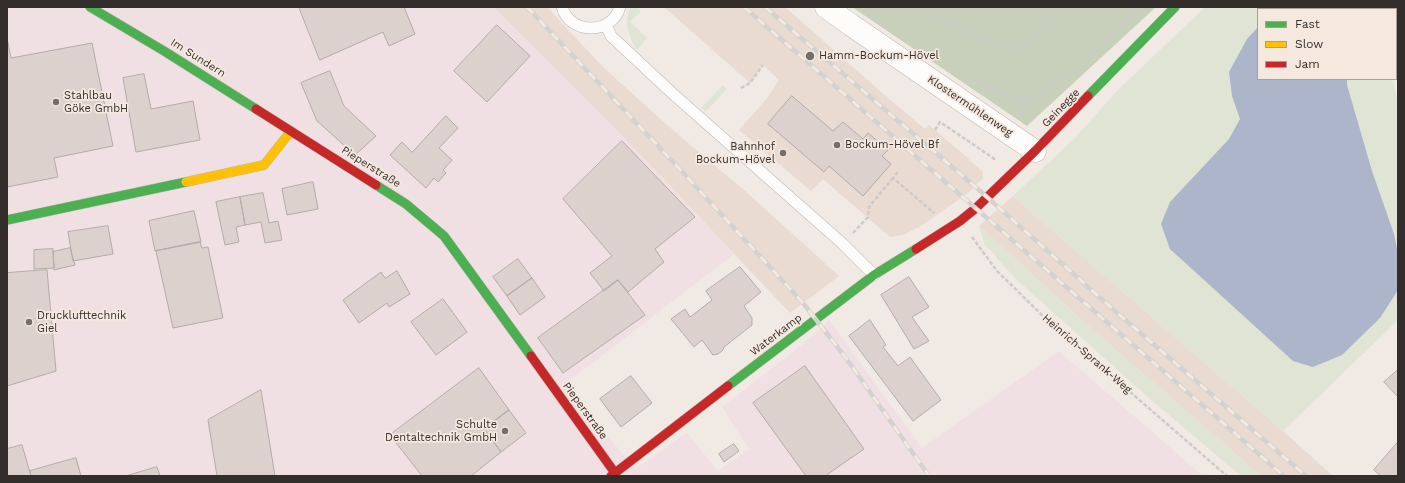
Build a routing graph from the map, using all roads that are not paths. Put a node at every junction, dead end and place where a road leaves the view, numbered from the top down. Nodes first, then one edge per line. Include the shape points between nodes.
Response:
1 (90, 7) edge
2 (562, 7) edge
3 (620, 7) edge
4 (826, 7) edge
5 (1175, 7) edge
6 (606, 25) junction
7 (291, 131) junction
8 (1035, 151) junction
9 (7, 220) edge
10 (960, 221) joint
11 (874, 275) junction
12 (613, 474) edge

1 - 7 street, Im Sundern
2 - 6 lane via 564,14 575,25 591,29
3 - 6 lane via 618,14
4 - 8 street, Klostermühlenweg
5 - 8 street, Geinegge
6 - 11 lane via 610,36 843,244
7 - 9 street via 264,164
7 - 12 street, Pieperstraße via 406,204 444,236
8 - 10 street, Geinegge
10 - 11 street, Waterkamp
11 - 12 street, Waterkamp

